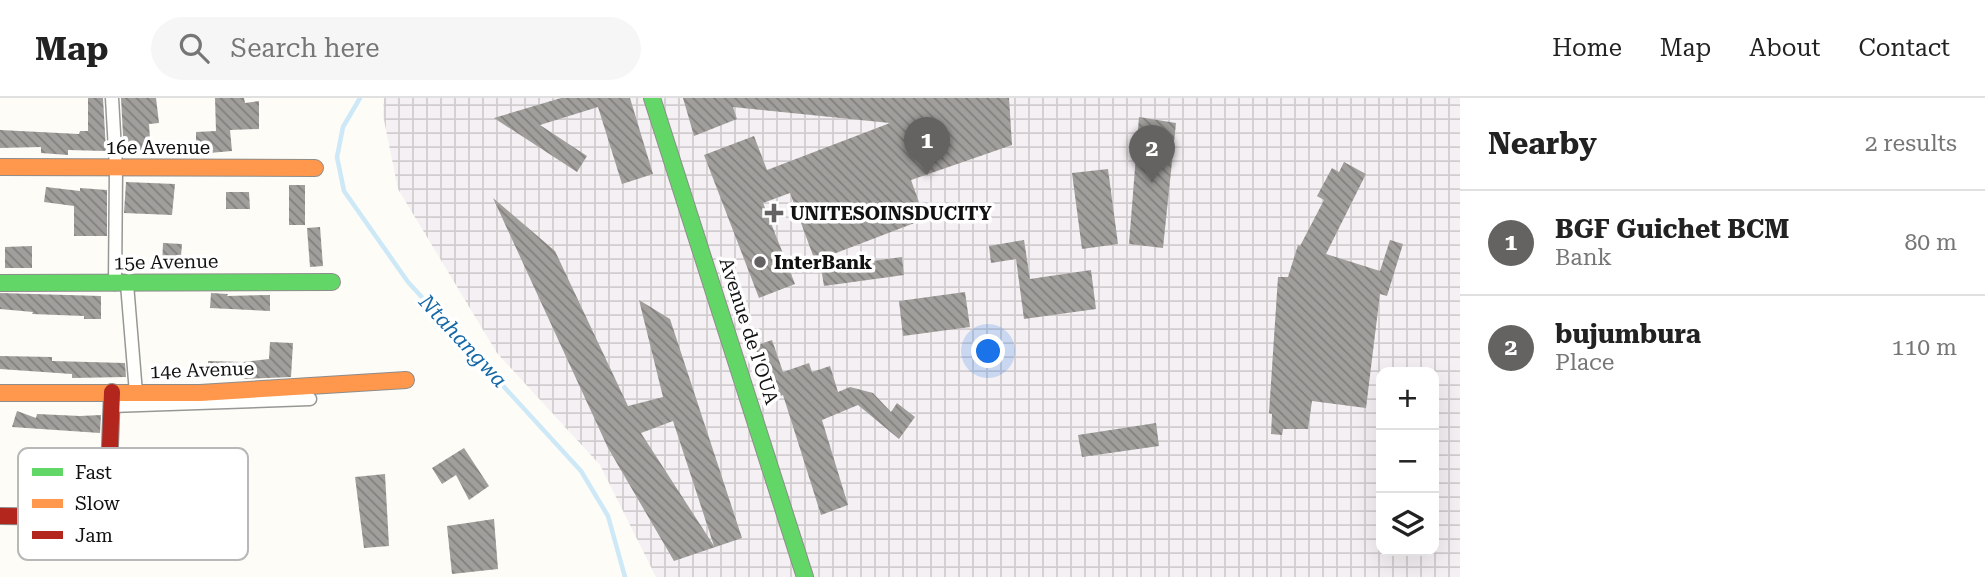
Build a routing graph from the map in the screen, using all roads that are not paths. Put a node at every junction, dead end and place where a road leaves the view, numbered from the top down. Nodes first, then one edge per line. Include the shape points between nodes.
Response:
1 (112, 98) edge
2 (652, 98) edge
3 (0, 167) edge
4 (116, 168) junction
5 (315, 169) dead end
6 (332, 282) dead end
7 (0, 283) edge
8 (121, 284) junction
9 (405, 380) dead end
10 (0, 393) edge
11 (135, 393) junction
12 (112, 399) junction
13 (310, 399) dead end
14 (110, 448) edge
15 (0, 516) edge
16 (18, 516) edge
17 (805, 577) edge

1 - 4 street
2 - 17 street, Avenue de l'OUA
3 - 4 street, 16e Avenue
4 - 5 street, 16e Avenue
4 - 8 street
6 - 8 street, 15e Avenue
7 - 8 street, 15e Avenue
8 - 11 street
9 - 11 street, 14e Avenue
10 - 12 street, 14e Avenue
11 - 12 street, 14e Avenue
12 - 13 street
12 - 14 street
15 - 16 street

